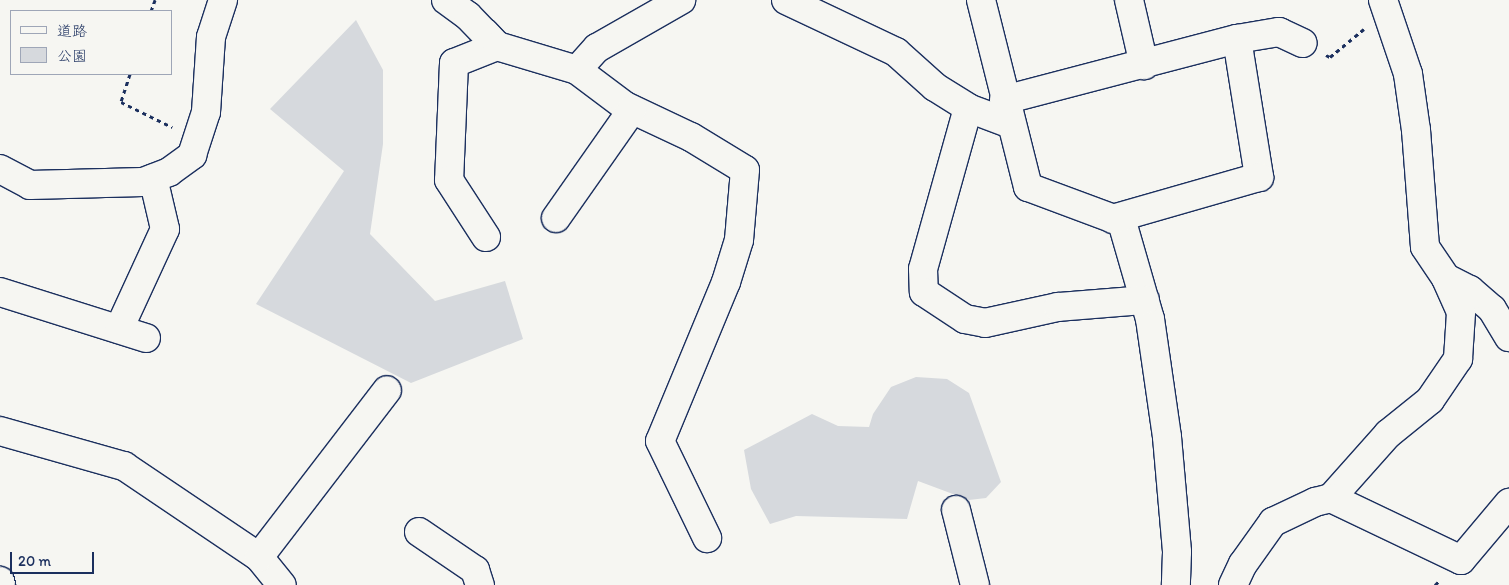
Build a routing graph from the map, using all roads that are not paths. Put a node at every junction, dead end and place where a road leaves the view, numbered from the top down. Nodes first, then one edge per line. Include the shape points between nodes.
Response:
1 (223, 0) edge
2 (446, 0) edge
3 (681, 0) edge
4 (786, 0) edge
5 (981, 0) edge
6 (1129, 0) edge
7 (1384, 6) edge
8 (461, 8) edge
9 (1236, 39) junction
10 (1303, 43) road end
11 (497, 46) junction
12 (1144, 65) junction
13 (577, 70) junction
14 (968, 108) junction
15 (632, 110) junction
16 (1007, 112) junction
17 (0, 169) edge
18 (153, 178) junction
19 (556, 218) dead end
20 (1113, 219) junction
21 (486, 237) dead end
22 (1446, 278) junction
23 (0, 292) edge
24 (1144, 300) junction
25 (120, 329) junction
26 (1509, 336) edge
27 (146, 338) dead end
28 (387, 390) dead end
29 (0, 431) edge
30 (1331, 498) junction
31 (1509, 503) edge
32 (956, 510) dead end
33 (420, 532) dead end
34 (707, 538) dead end
35 (259, 556) junction
36 (282, 585) edge
37 (480, 585) edge
38 (974, 585) edge
39 (1176, 585) edge
40 (1233, 585) edge

1 - 18 street via 211,37 206,112 192,155 169,172
2 - 8 street
3 - 13 street via 597,48
4 - 14 street via 896,52 935,87
5 - 16 street
6 - 12 street
7 - 22 street via 1408,74 1425,247
8 - 11 street
9 - 10 street via 1279,32
9 - 12 street
9 - 20 street via 1258,176
11 - 13 street
11 - 21 street via 454,63 449,180
12 - 16 street
13 - 15 street
14 - 16 street
14 - 24 street via 923,269 924,292 965,320 985,323 1058,307
15 - 19 street
15 - 34 street via 691,137 745,170 739,240 726,282 660,441
16 - 20 street via 1028,187
17 - 18 street via 30,185 143,182
18 - 25 street via 165,229
20 - 24 street via 1122,222
22 - 26 street via 1470,290 1492,309
22 - 30 street via 1461,312 1458,359 1430,400 1388,434
23 - 25 street
24 - 39 street via 1150,319 1167,437 1177,552
25 - 27 street
28 - 35 street
29 - 35 street via 124,466
30 - 31 street via 1461,560
30 - 40 street via 1273,522 1243,564
32 - 38 street
33 - 37 street via 475,570
35 - 36 street

